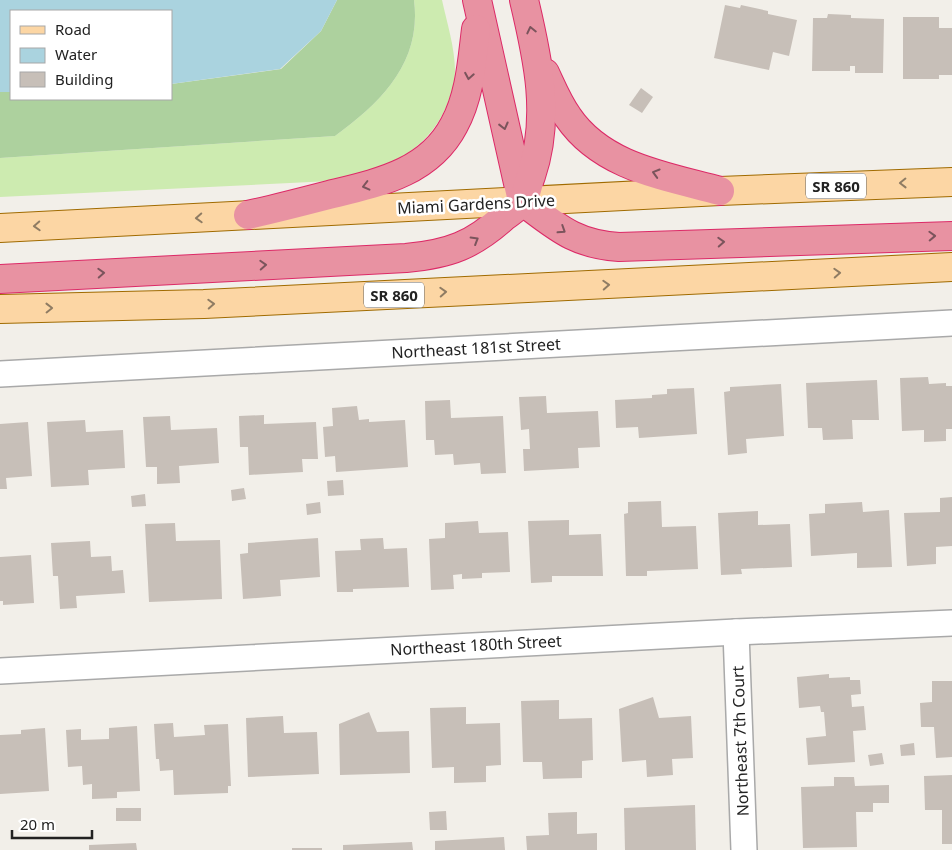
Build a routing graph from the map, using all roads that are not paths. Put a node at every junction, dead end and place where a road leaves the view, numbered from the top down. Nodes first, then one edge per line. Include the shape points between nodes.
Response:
1 (524, 0) edge
2 (478, 5) edge
3 (538, 59) junction
4 (952, 182) edge
5 (720, 191) junction
6 (522, 201) junction
7 (248, 215) junction
8 (0, 228) edge
9 (952, 236) edge
10 (952, 267) edge
11 (0, 278) edge
12 (0, 309) edge
13 (952, 323) edge
14 (0, 374) edge
15 (952, 623) edge
16 (736, 632) junction
17 (0, 670) edge
18 (744, 850) edge

3 -> 1 highway
2 -> 6 highway
2 -> 7 highway via 470,74 462,105 448,135 424,161 390,180
5 -> 3 highway via 629,165 595,146 568,118
3 - 6 highway via 541,127 534,167
4 -> 5 main road, Miami Gardens Drive / SR 860
5 - 6 main road, Miami Gardens Drive / SR 860
6 - 7 main road, Miami Gardens Drive / SR 860
6 -> 9 highway via 571,236 599,245 619,247
11 -> 6 highway via 423,256 451,251 478,238
7 -> 8 main road, Miami Gardens Drive / SR 860
12 -> 10 main road, SR 860 via 204,304
13 - 14 street, Northeast 181st Street
15 - 16 street, Northeast 180th Street
16 - 17 street, Northeast 180th Street
16 - 18 street, Northeast 7th Court

